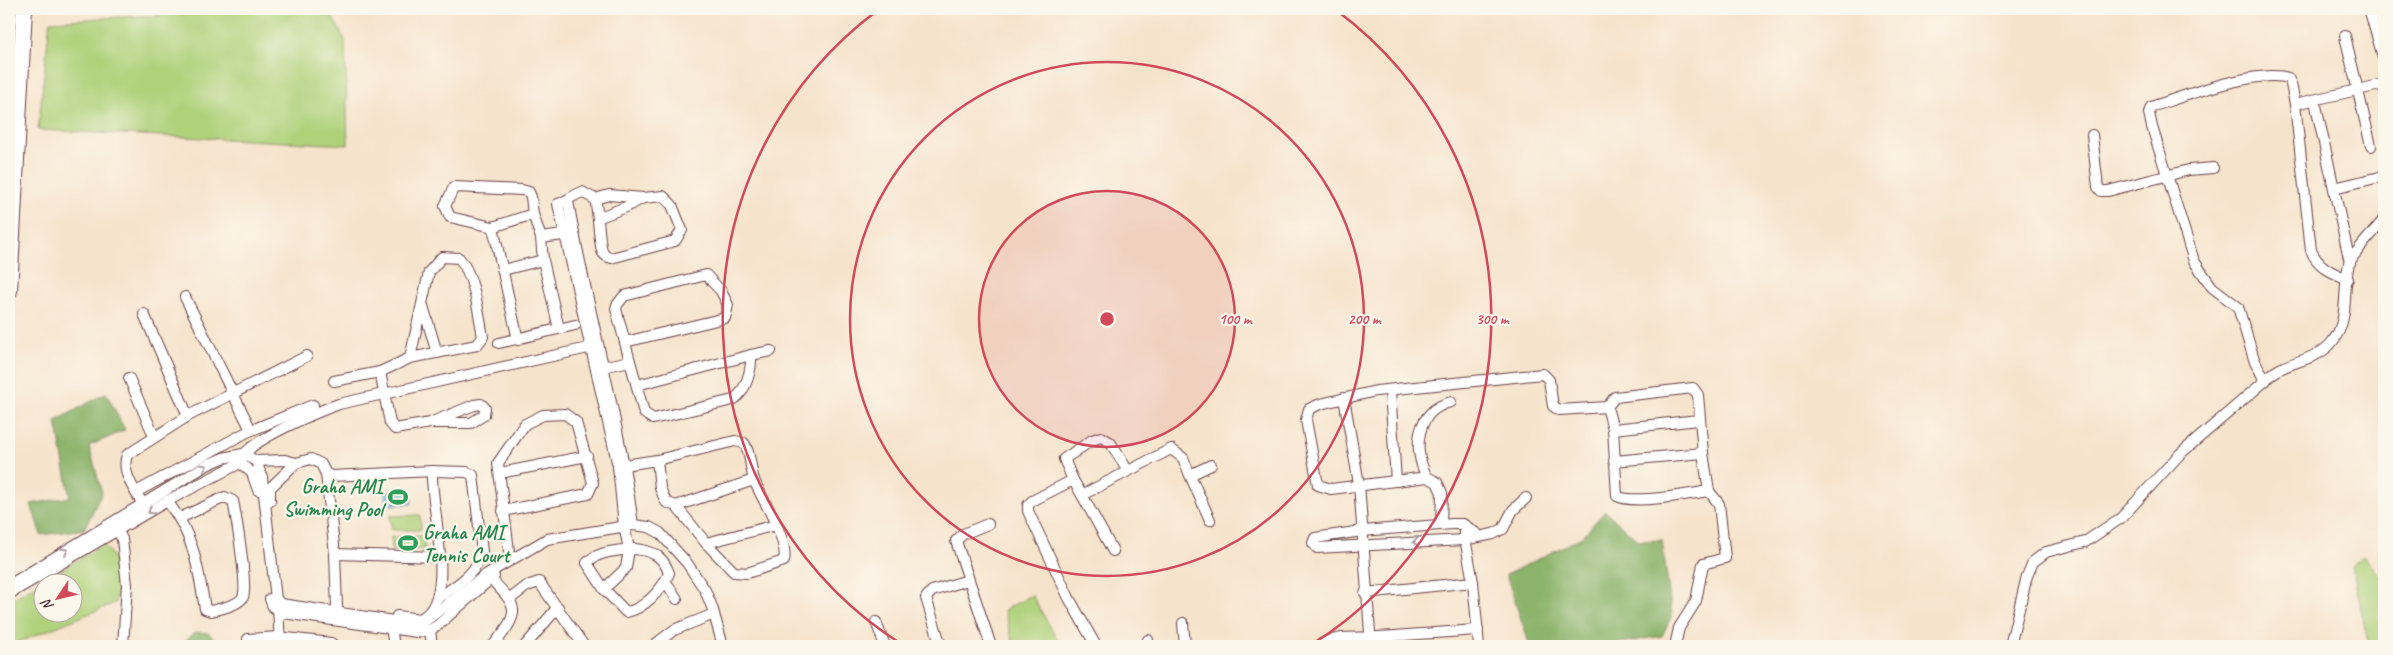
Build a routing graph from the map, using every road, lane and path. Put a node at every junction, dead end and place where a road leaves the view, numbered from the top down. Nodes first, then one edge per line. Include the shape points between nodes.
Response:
1 (24, 9) edge
2 (2370, 12) dead end
3 (2345, 36) dead end
4 (2384, 60) edge
5 (2384, 84) edge
6 (2358, 91) junction
7 (2315, 100) junction
8 (2295, 104) junction
9 (2092, 136) dead end
10 (2371, 146) dead end
11 (2213, 168) dead end
12 (2166, 176) junction
13 (2384, 176) edge
14 (2334, 188) junction
15 (643, 198) junction
16 (595, 199) junction
17 (533, 214) junction
18 (600, 217) junction
19 (2384, 219) edge
20 (493, 227) junction
21 (569, 234) junction
22 (541, 238) junction
23 (543, 260) junction
24 (2350, 262) junction
25 (503, 270) junction
26 (2348, 279) junction
27 (9, 291) edge
28 (185, 296) dead end
29 (423, 304) junction
30 (144, 314) dead end
31 (575, 325) dead end
32 (559, 329) junction
33 (518, 340) junction
34 (625, 342) junction
35 (499, 343) dead end
36 (593, 347) junction
37 (771, 351) dead end
38 (437, 353) junction
39 (751, 355) junction
40 (307, 356) dead end
41 (410, 358) junction
42 (630, 360) junction
43 (602, 367) junction
44 (380, 372) junction
45 (129, 378) dead end
46 (334, 381) dead end
47 (2265, 381) junction
48 (637, 385) junction
49 (1390, 390) junction
50 (232, 392) junction
51 (384, 394) junction
52 (1344, 398) junction
53 (1451, 402) dead end
54 (313, 404) dead end
55 (1607, 407) junction
56 (188, 416) junction
57 (1700, 420) junction
58 (430, 423) junction
59 (1613, 428) junction
60 (251, 430) junction
61 (154, 436) junction
62 (1703, 453) junction
63 (587, 456) junction
64 (242, 458) junction
65 (658, 460) junction
66 (256, 461) junction
67 (1614, 461) junction
68 (296, 463) junction
69 (1211, 465) dead end
70 (621, 466) junction
71 (432, 471) junction
72 (1128, 472) junction
73 (500, 473) junction
74 (326, 474) junction
75 (1190, 475) junction
76 (1427, 477) junction
77 (754, 480) junction
78 (1073, 480) junction
79 (1396, 480) junction
80 (1359, 484) junction
81 (1709, 491) junction
82 (136, 492) junction
83 (1082, 495) junction
84 (1526, 498) dead end
85 (167, 501) junction
86 (143, 504) junction
87 (676, 506) junction
88 (503, 511) junction
89 (180, 518) junction
90 (1210, 520) dead end
91 (988, 524) dead end
92 (1441, 524) junction
93 (1463, 524) junction
94 (776, 525) junction
95 (632, 526) junction
96 (118, 531) junction
97 (1362, 531) junction
98 (1480, 536) junction
99 (1464, 540) junction
100 (706, 543) junction
101 (1363, 545) junction
102 (628, 546) junction
103 (1112, 551) dead end
104 (335, 554) junction
105 (439, 557) junction
106 (510, 559) junction
107 (489, 576) junction
108 (968, 580) junction
109 (666, 582) junction
110 (1473, 582) junction
111 (9, 585) edge
112 (604, 588) junction
113 (1365, 593) junction
114 (9, 594) edge
115 (438, 598) junction
116 (677, 598) dead end
117 (510, 599) junction
118 (449, 602) junction
119 (278, 607) junction
120 (558, 607) junction
121 (337, 608) junction
122 (456, 610) junction
123 (713, 611) junction
124 (876, 622) dead end
125 (390, 624) junction
126 (1183, 624) dead end
127 (430, 630) junction
128 (1478, 630) junction
129 (531, 636) junction
130 (248, 639) dead end
131 (279, 642) edge
132 (1370, 642) edge
133 (1331, 644) edge
134 (123, 646) edge
135 (335, 646) edge
136 (394, 646) edge
137 (432, 646) edge
138 (493, 646) edge
139 (525, 646) edge
140 (538, 646) edge
141 (584, 646) edge
142 (653, 646) edge
143 (723, 646) edge
144 (886, 646) edge
145 (941, 646) edge
146 (991, 646) edge
147 (1096, 646) edge
148 (1185, 646) edge
149 (1318, 646) edge
150 (1479, 646) edge
151 (1673, 646) edge
152 (2010, 646) edge

1 - 27 highway
2 - 4 street
3 - 6 street
5 - 6 street
6 - 7 street
6 - 10 street
7 - 8 street
7 - 14 street
8 - 12 street via 2288,78 2257,77 2151,107 2150,118
8 - 26 street via 2311,250 2314,258 2325,268
9 - 12 street via 2101,190
11 - 12 street
12 - 47 street via 2194,261 2212,287 2238,307 2254,359
13 - 14 street
14 - 24 street
15 - 16 street via 609,195
15 - 18 street
15 - 18 street via 663,196 672,204 682,230 678,240 609,258 602,252
16 - 18 street
16 - 21 street via 582,192 568,202
17 - 20 street
17 - 20 street via 529,192 454,187 445,206 450,217
17 - 22 street
19 - 24 street
20 - 25 street
21 - 22 street
21 - 36 street
22 - 23 street
23 - 25 street
23 - 32 street
24 - 26 street
25 - 33 street
26 - 47 street via 2342,326 2328,347 2271,374
28 - 50 street
29 - 38 street
29 - 38 street via 431,269 442,257 460,258 467,269 483,337 477,345
29 - 41 street
30 - 56 street
31 - 32 street
32 - 33 street
33 - 35 street
34 - 34 street via 616,307 624,296 706,275 721,291 728,305 723,319
34 - 42 street
36 - 43 street
36 - 51 street
36 - 70 street
37 - 39 street
38 - 41 street
39 - 48 street
39 - 48 street via 752,367 740,395 733,400 653,419 644,413
40 - 50 street
41 - 44 street
42 - 43 street
42 - 48 street
43 - 70 street
44 - 46 street
44 - 51 street
45 - 61 street
47 - 152 street via 2180,454 2121,518 2085,542 2046,552 2033,562
49 - 52 street
49 - 55 street via 1544,374 1549,380 1555,409
49 - 79 street
50 - 56 street
50 - 60 street
51 - 58 street via 390,423 395,429
51 - 64 street via 339,404 307,416 254,445
52 - 80 street
52 - 80 street via 1309,409 1306,420 1308,435 1318,485 1331,489
53 - 76 street via 1432,410 1422,426 1422,468
54 - 60 street
55 - 57 street via 1615,397 1694,388 1698,393
55 - 59 street
56 - 61 street
57 - 59 street
57 - 62 street
58 - 58 street via 471,424 484,415 486,408 481,404 474,405
59 - 67 street
60 - 82 street
61 - 82 street via 127,455 124,462
62 - 67 street
62 - 81 street
63 - 73 street
63 - 73 street via 573,419 565,414 543,415 533,418 522,428 500,457
63 - 88 street via 593,483 588,494
64 - 66 street
64 - 85 street
86 -> 64 street via 207,465 223,458
64 - 119 street via 257,485 270,601 273,607
65 - 70 street
65 - 77 street via 741,442 748,449
65 - 87 street via 662,496 666,502
66 - 68 street
66 - 119 street via 262,477
67 - 81 street via 1615,495 1619,498 1655,499
68 - 74 street via 311,459 322,464
68 - 121 street via 269,491 282,596 288,601
69 - 75 street
70 - 95 street
71 - 74 street via 348,476
71 - 105 street
71 - 115 street via 473,475 482,552 480,564
72 - 75 street via 1171,449 1183,458
72 - 78 street via 1110,442 1098,437 1065,457
72 - 83 street
73 - 88 street
74 - 104 street
75 - 90 street
76 - 79 street
76 - 92 street via 1437,482 1442,493
77 - 87 street
77 - 94 street
78 - 83 street
78 - 147 street via 1032,501 1028,511 1069,598
79 - 80 street
80 - 97 street
81 - 151 street via 1719,504 1726,558 1703,564 1696,602 1679,628
82 - 86 street
83 - 103 street
84 - 98 street via 1513,510 1500,531
85 - 89 street
85 -> 96 street
111 -> 86 street
87 - 100 street
88 - 106 street
89 - 89 street via 193,546 205,609 211,611 239,601 244,595 233,501 225,497
91 - 108 street via 963,534 956,541
92 - 93 street
92 - 97 street
93 - 98 street
93 - 99 street
94 - 100 street
94 - 100 street via 785,558 782,564 738,574
95 - 102 street
95 - 106 street via 552,537
95 - 123 street via 649,527 660,533 687,563
96 - 114 street
96 - 134 street via 122,538 127,585
97 - 101 street
97 - 101 street via 1315,538 1312,543 1317,548
98 - 99 street
99 -> 101 street
99 - 110 street
101 - 113 street
102 - 107 street via 621,533 558,542 532,552
102 - 109 street via 651,552 665,562 669,574
102 - 112 street via 628,564
102 - 112 street via 590,558 587,563
104 - 105 street
104 - 121 street
105 - 115 street
106 - 107 street
107 - 117 street
107 - 118 street
107 - 122 street
108 - 145 street via 932,591 926,598
108 - 146 street
109 - 112 street via 636,610 626,612
109 - 116 street
110 - 113 street
110 - 128 street
113 - 132 street
115 - 121 street via 431,611 420,619
117 - 120 street via 527,586 539,582
117 - 138 street via 514,614
118 - 122 street
118 - 125 street via 420,625
119 - 125 street
119 - 131 street
120 - 129 street
120 - 141 street
122 - 127 street
123 - 142 street via 674,630
123 - 143 street
124 - 144 street
125 - 127 street via 411,632
125 - 136 street
126 - 148 street
127 - 137 street
128 - 132 street
128 - 150 street
129 - 139 street
129 - 140 street
130 - 131 street
131 - 135 street via 331,643
132 - 133 street via 1348,637
133 - 149 street

